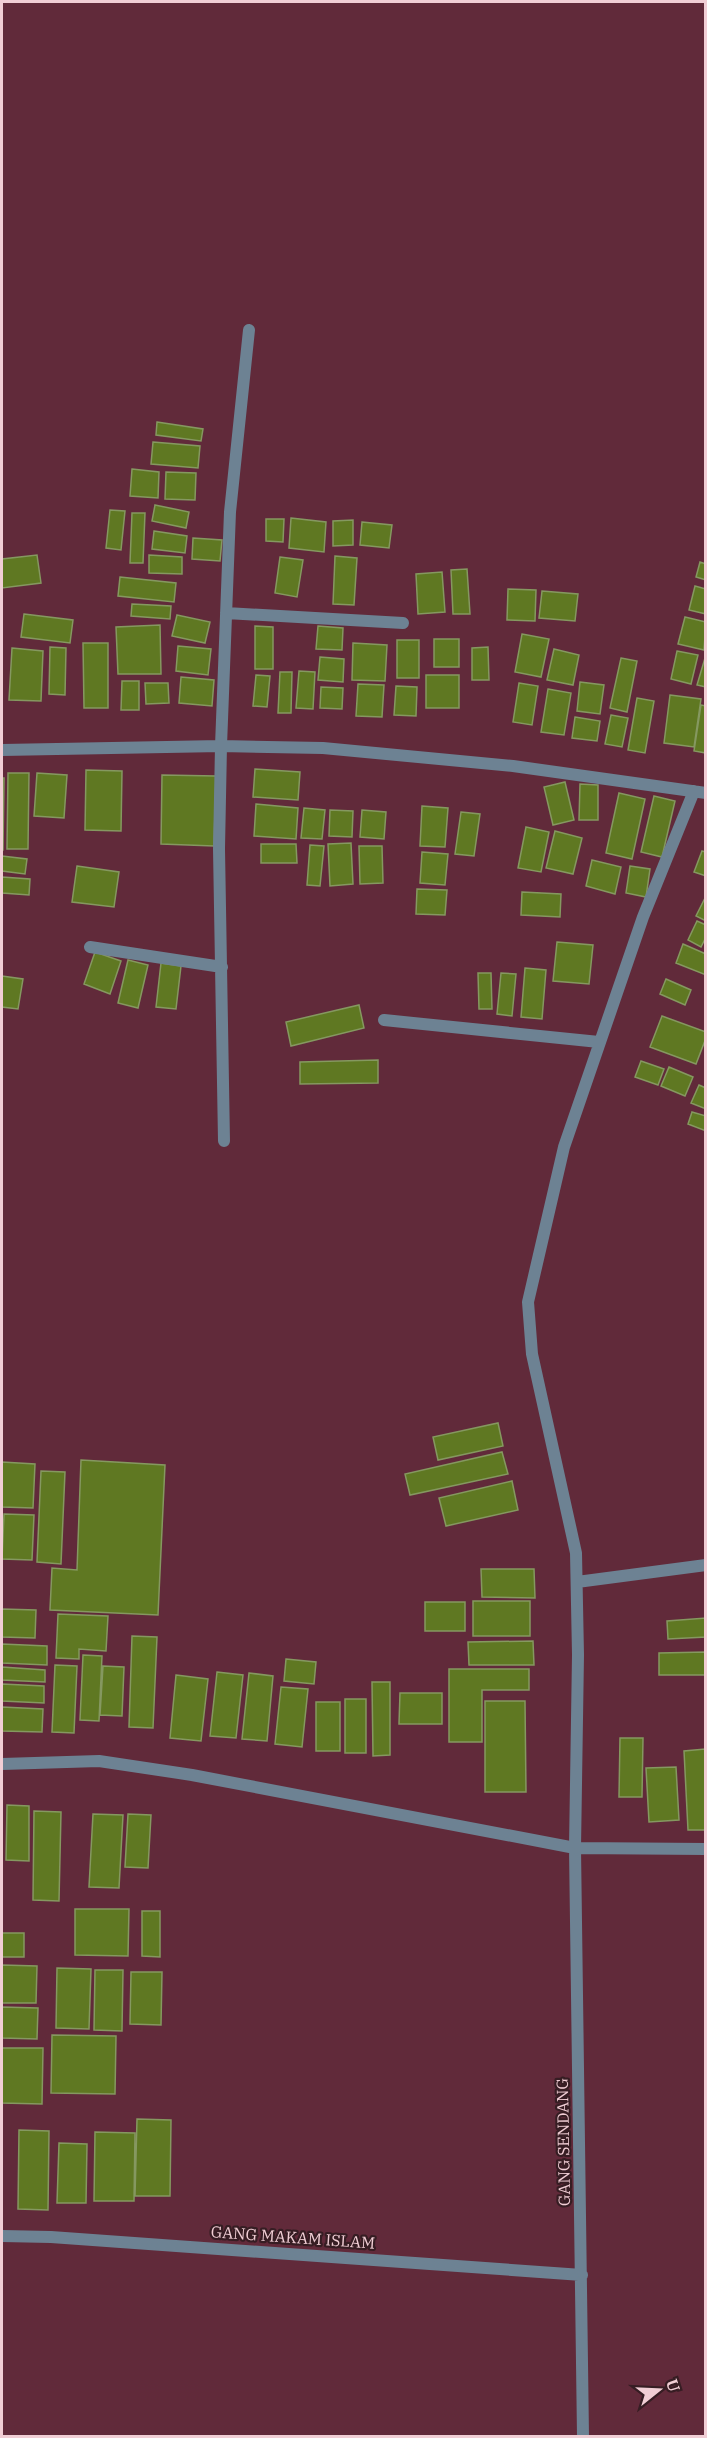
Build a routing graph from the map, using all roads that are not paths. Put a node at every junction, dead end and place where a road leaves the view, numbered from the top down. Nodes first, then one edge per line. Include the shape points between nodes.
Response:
1 (249, 330) dead end
2 (226, 613) junction
3 (403, 623) dead end
4 (221, 746) junction
5 (2, 750) edge
6 (700, 792) edge
7 (90, 947) dead end
8 (222, 967) junction
9 (384, 1020) dead end
10 (599, 1042) junction
11 (224, 1141) dead end
12 (705, 1565) edge
13 (577, 1582) junction
14 (2, 1764) edge
15 (574, 1848) junction
16 (705, 1849) edge
17 (2, 2236) edge
18 (582, 2276) junction
19 (584, 2436) edge

1 - 2 street via 230,512
2 - 3 street
2 - 4 street
4 - 5 street
4 - 6 street via 323,748 513,766
4 - 8 street
6 - 10 street, GANG SENDANG via 643,916
7 - 8 street
8 - 11 street
9 - 10 street
10 - 13 street, GANG SENDANG via 564,1147 528,1302 532,1354 576,1553
12 - 13 street
13 - 15 street, GANG SENDANG
14 - 15 street via 99,1761
15 - 16 street
15 - 18 street, GANG SENDANG
17 - 18 street, GANG MAKAM ISLAM
18 - 19 street, GANG SENDANG

